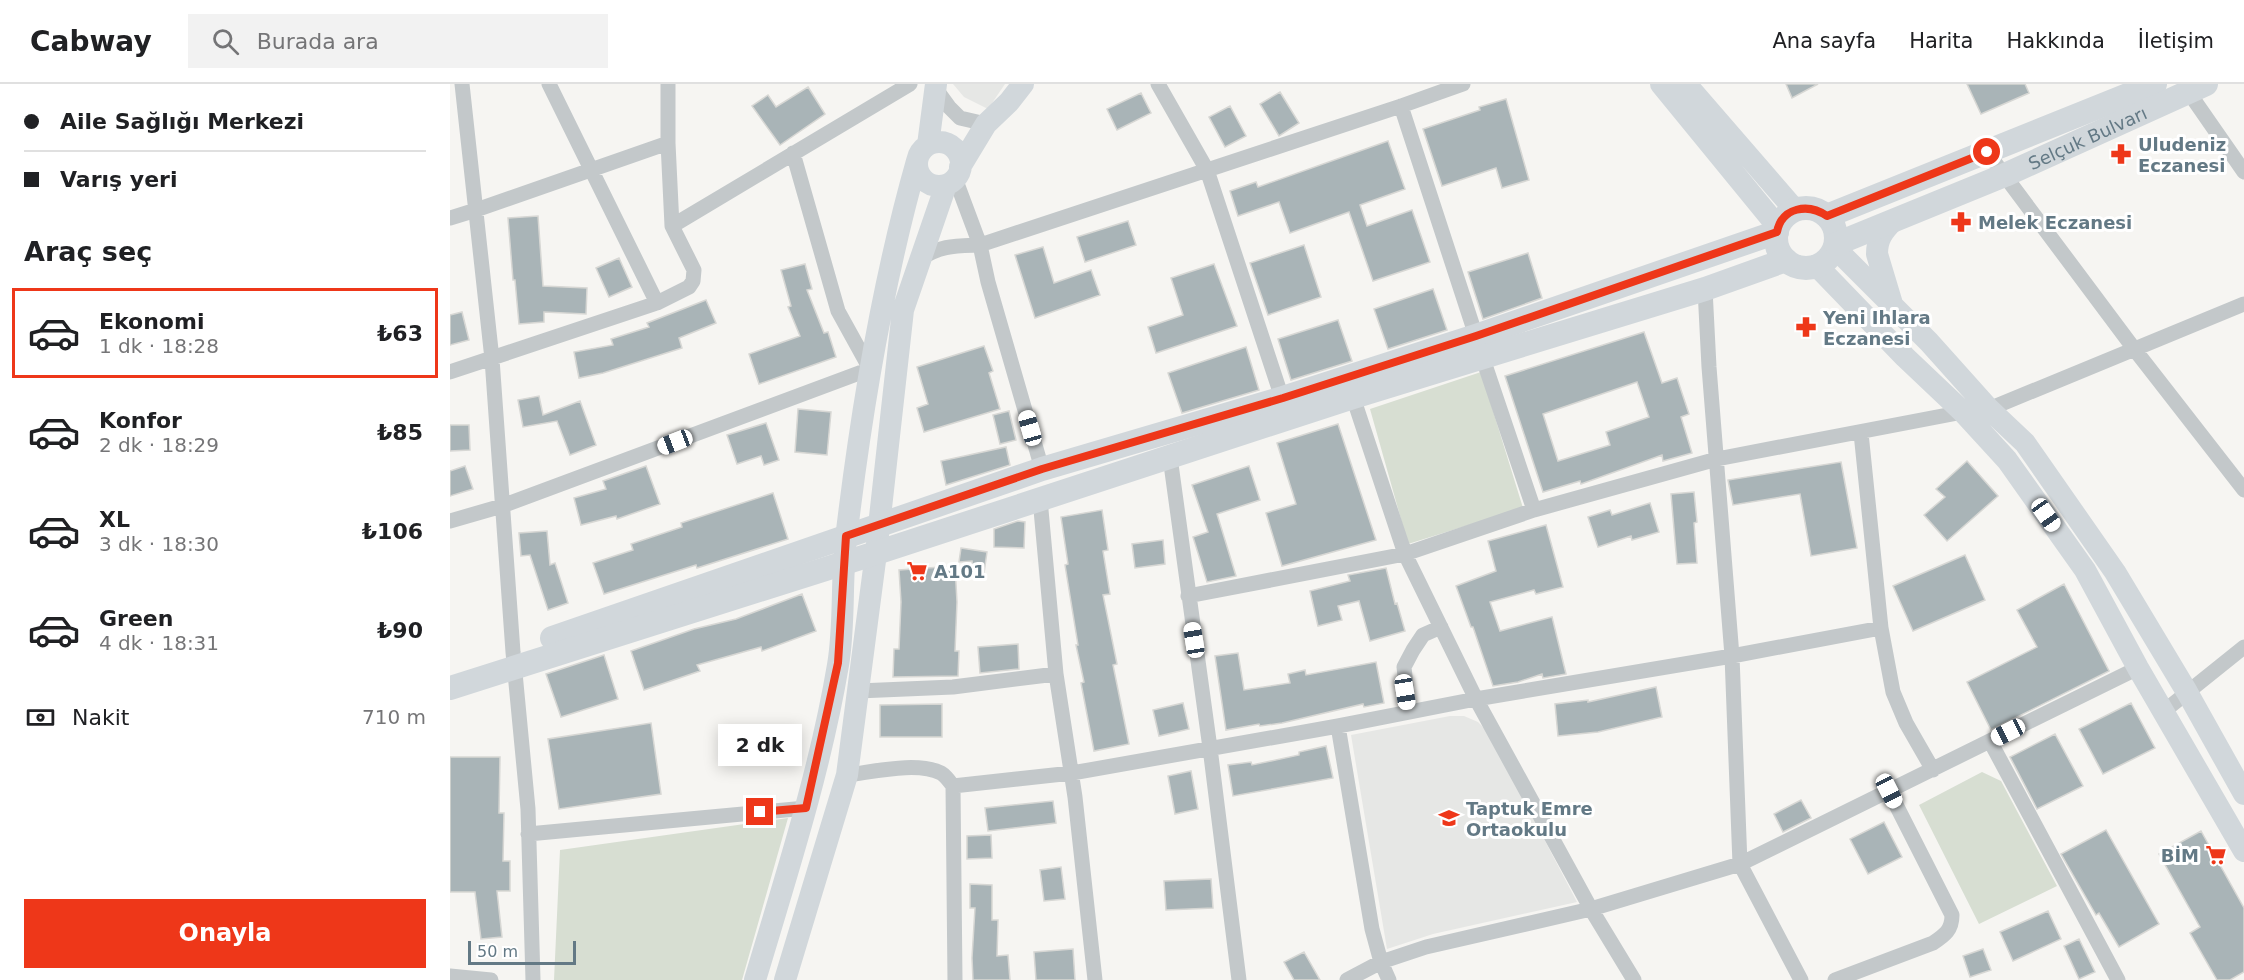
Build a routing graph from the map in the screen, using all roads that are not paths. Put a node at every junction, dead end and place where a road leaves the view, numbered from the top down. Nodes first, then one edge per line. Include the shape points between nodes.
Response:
1 (462, 84) edge
2 (549, 84) edge
3 (668, 84) edge
4 (910, 84) edge
5 (1023, 84) edge
6 (1158, 84) edge
7 (1462, 84) edge
8 (1661, 84) edge
9 (1686, 84) edge
10 (2155, 84) edge
11 (935, 86) edge
12 (2192, 87) edge
13 (1401, 106) junction
14 (466, 119) junction
15 (450, 124) edge
16 (986, 124) junction
17 (668, 143) junction
18 (928, 150) junction
19 (1987, 152) junction
20 (793, 153) junction
21 (591, 171) junction
22 (1207, 171) junction
23 (2244, 172) edge
24 (2005, 175) junction
25 (954, 177) junction
26 (476, 210) junction
27 (1827, 216) junction
28 (450, 218) edge
29 (1893, 220) junction
30 (1783, 223) junction
31 (672, 226) junction
32 (980, 245) junction
33 (1835, 246) junction
34 (920, 259) junction
35 (1786, 260) junction
36 (1817, 266) junction
37 (1705, 289) junction
38 (657, 303) junction
39 (2244, 304) edge
40 (1893, 305) junction
41 (1479, 346) junction
42 (2135, 350) junction
43 (492, 359) junction
44 (870, 369) junction
45 (450, 372) edge
46 (1353, 397) junction
47 (1286, 408) junction
48 (1989, 409) junction
49 (1963, 412) junction
50 (1861, 433) junction
51 (1170, 457) junction
52 (1717, 459) junction
53 (1042, 469) junction
54 (2244, 490) edge
55 (1040, 499) junction
56 (502, 506) junction
57 (1534, 510) junction
58 (450, 521) edge
59 (879, 525) junction
60 (846, 536) junction
61 (876, 553) junction
62 (1405, 554) junction
63 (843, 563) junction
64 (1188, 596) junction
65 (1441, 627) junction
66 (1881, 628) junction
67 (2244, 648) edge
68 (1732, 656) junction
69 (514, 659) junction
70 (2138, 668) junction
71 (450, 670) edge
72 (1056, 674) junction
73 (450, 688) edge
74 (858, 691) junction
75 (2187, 692) junction
76 (1476, 699) junction
77 (1409, 712) junction
78 (2163, 712) junction
79 (1338, 726) junction
80 (1990, 741) junction
81 (1210, 748) junction
82 (1933, 770) junction
83 (1072, 773) junction
84 (847, 775) junction
85 (954, 786) junction
86 (1889, 791) junction
87 (2244, 794) edge
88 (806, 808) junction
89 (528, 834) junction
90 (2244, 851) edge
91 (1740, 864) junction
92 (1591, 909) junction
93 (1381, 962) junction
94 (450, 976) edge
95 (491, 980) edge
96 (533, 980) edge
97 (755, 980) edge
98 (785, 980) edge
99 (955, 980) edge
100 (1095, 980) edge
101 (1239, 980) edge
102 (1347, 980) edge
103 (1389, 980) edge
104 (1634, 980) edge
105 (1801, 980) edge
106 (1835, 980) edge
107 (2118, 980) edge

1 - 14 street
2 - 21 street
3 - 17 street
4 - 20 street
5 - 16 street
6 - 22 street
7 - 13 street
8 - 30 street
9 - 30 street
10 - 19 main road, Selçuk Bulvarı
11 - 16 street via 960,118
11 - 18 street
12 - 23 street
12 - 24 main road, Selçuk Bulvarı
13 - 22 street
13 - 41 street
14 - 15 street
14 - 26 street
16 - 18 street
16 - 25 street
17 - 21 street
17 - 31 street
18 - 25 street via 949,144 955,150 960,157
18 - 25 street via 919,175 933,185
18 - 44 street via 899,225
19 - 24 street
19 - 27 main road, Selçuk Bulvarı
20 - 31 street
20 - 44 street via 838,311
21 - 26 street
21 - 38 street
22 - 32 street
22 - 47 street
24 - 29 main road, Selçuk Bulvarı
24 - 42 street
25 - 32 street
25 - 34 street
26 - 28 street
26 - 43 street
27 - 30 main road via 1810,207
27 - 33 main road via 1836,232
29 - 33 main road, Selçuk Bulvarı
29 - 40 street via 1883,232 1877,254
30 - 35 main road via 1777,247
30 - 41 main road
31 - 38 street via 694,270 693,281 689,287
32 - 34 street via 944,247
32 - 53 street
33 - 36 main road via 1828,259
33 - 40 street
34 - 59 street via 903,310
35 - 36 main road via 1799,267
35 - 37 main road
36 - 49 street
37 - 41 main road
37 - 52 street
38 - 43 street
39 - 42 street
40 - 48 street
41 - 46 main road
41 - 47 main road
41 - 57 street
42 - 48 street
42 - 54 street
43 - 45 street
43 - 56 street
44 - 56 street
44 - 60 street
46 - 47 main road
46 - 62 street
47 - 51 main road
47 - 53 main road
48 - 75 street via 2025,444 2109,563
49 - 50 street
49 - 70 street via 2007,460 2085,570
50 - 52 street
50 - 66 street
51 - 55 main road
51 - 64 street
52 - 57 street
52 - 68 street
53 - 59 main road
55 - 61 main road
55 - 72 street
56 - 58 street
56 - 69 street
57 - 62 street
59 - 60 main road
59 - 61 street
60 - 63 street
60 - 69 main road
61 - 63 main road
61 - 74 street
62 - 64 street
62 - 65 street
63 - 69 main road
63 - 88 street via 838,663
64 - 81 street
65 - 76 street
65 - 77 street via 1423,635 1404,667
66 - 68 street
66 - 82 street via 1893,692
67 - 75 street
68 - 76 street
68 - 91 street
69 - 71 main road
69 - 73 main road
69 - 89 street
70 - 78 street
70 - 80 street
72 - 74 street via 953,687
72 - 83 street
74 - 84 street
75 - 78 street
75 - 87 street
76 - 77 street
76 - 92 street
77 - 79 street
78 - 90 street
79 - 81 street
79 - 93 street
80 - 82 street
80 - 107 street
81 - 83 street
81 - 101 street
82 - 86 street
83 - 85 street
83 - 100 street
84 - 85 street via 928,768 943,774
84 - 98 street
85 - 99 street
86 - 91 street
86 - 106 street via 1952,915 1952,924 1947,934 1933,943
88 - 89 street
88 - 97 street
89 - 96 street
91 - 92 street
91 - 105 street
92 - 93 street via 1426,947
92 - 104 street
93 - 102 street
93 - 103 street
94 - 95 street

